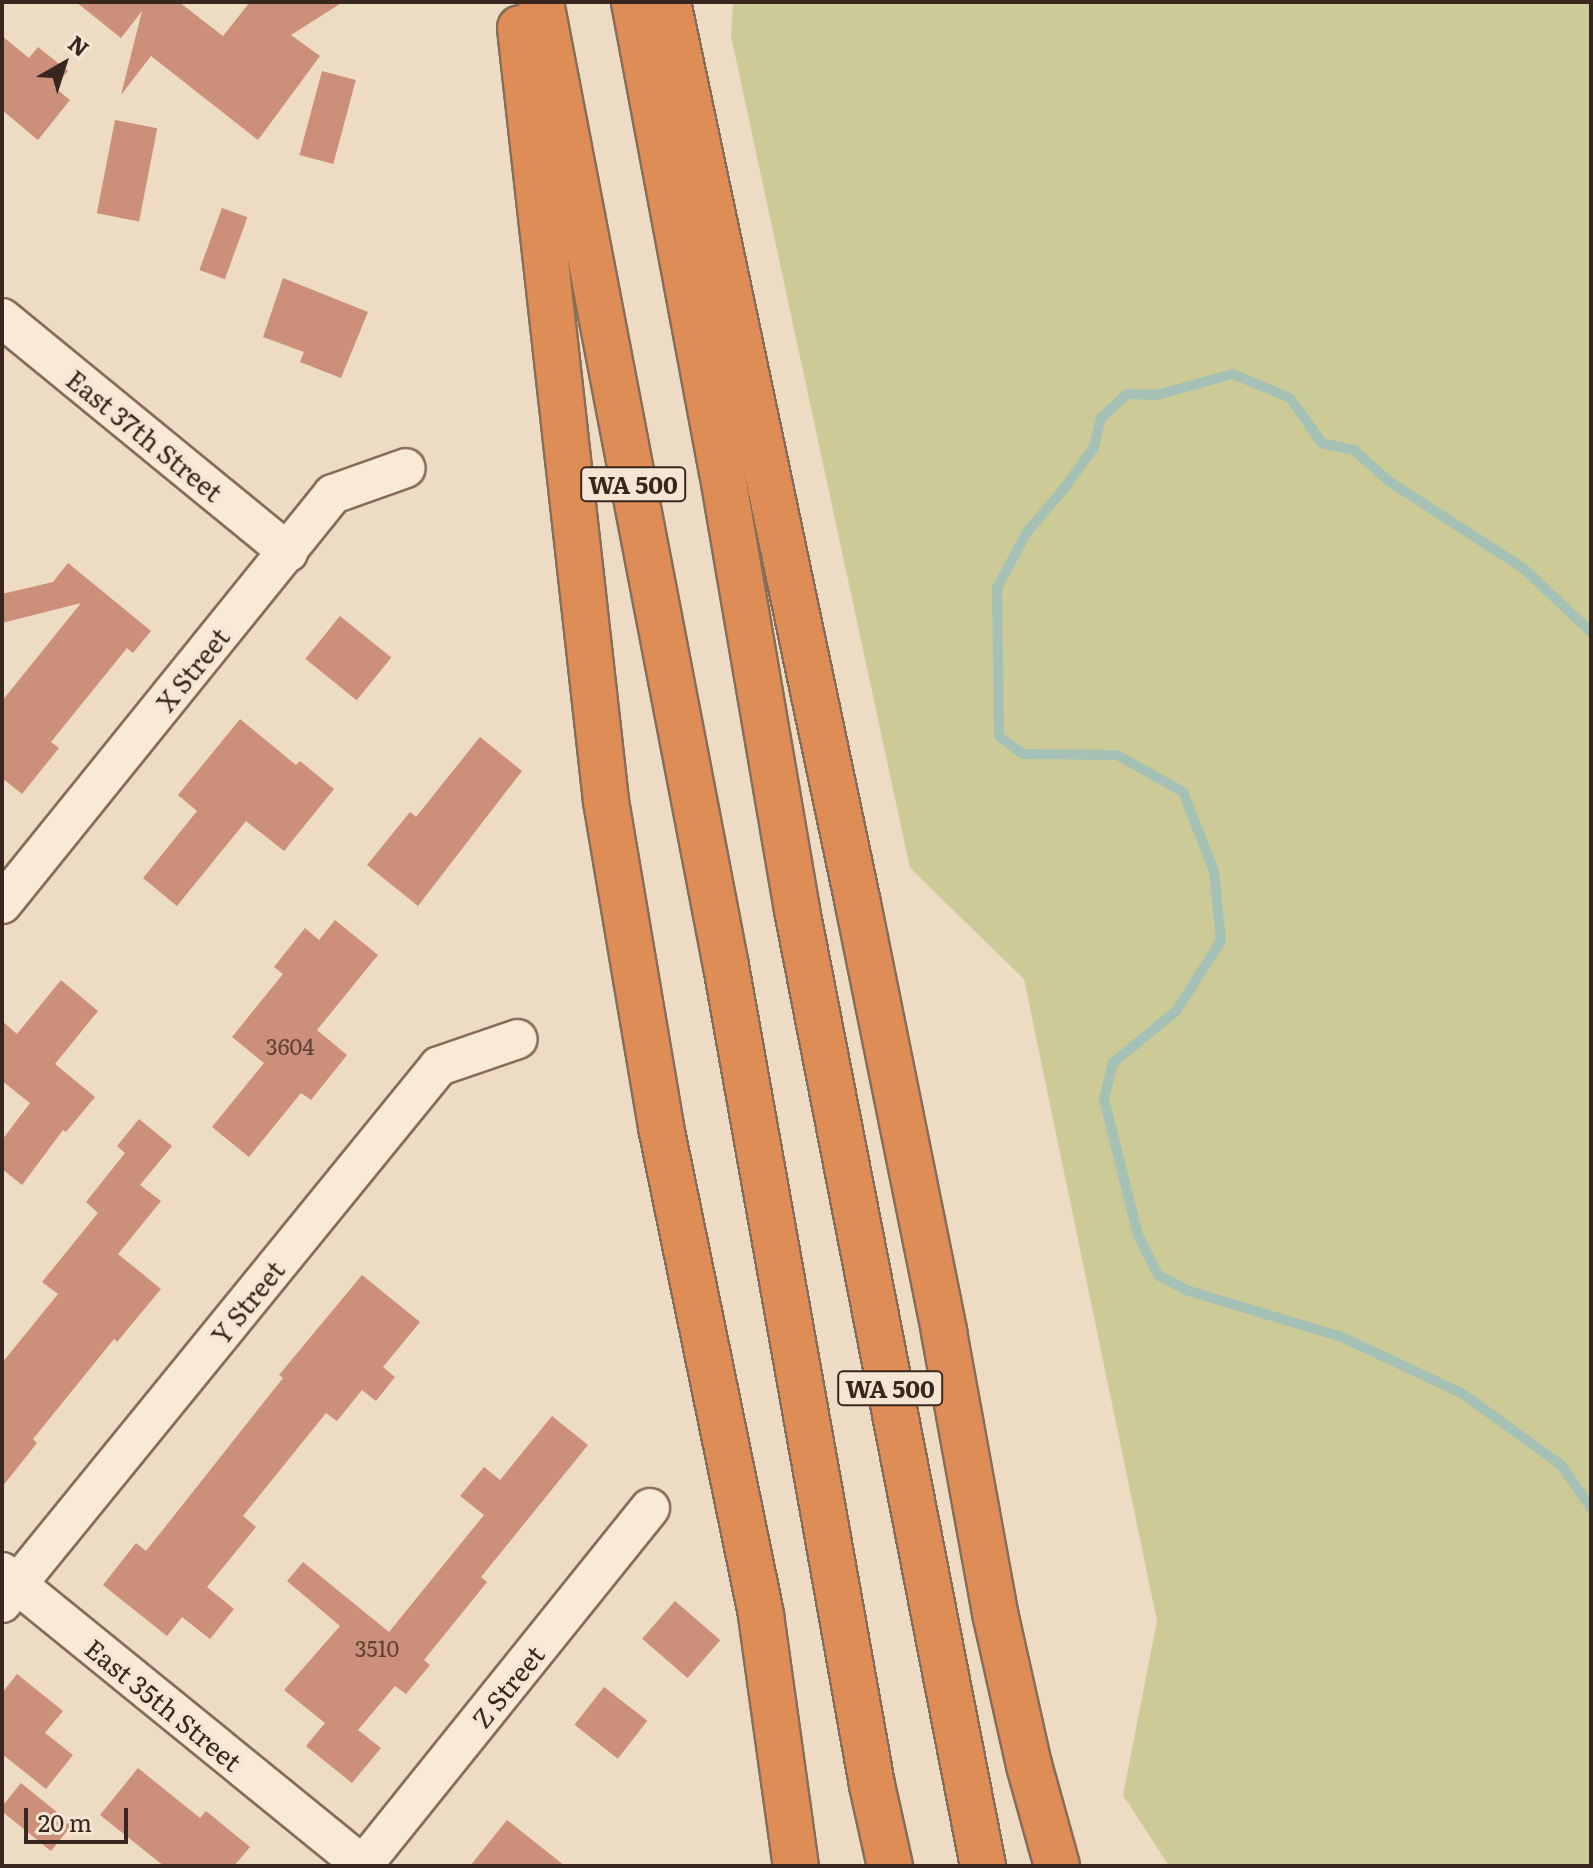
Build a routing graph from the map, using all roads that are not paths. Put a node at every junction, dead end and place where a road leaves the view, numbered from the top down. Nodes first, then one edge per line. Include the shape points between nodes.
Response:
1 (517, 2) edge
2 (541, 2) edge
3 (634, 2) edge
4 (668, 2) edge
5 (2, 318) edge
6 (406, 468) dead end
7 (288, 552) junction
8 (2, 904) edge
9 (518, 1039) dead end
10 (650, 1508) dead end
11 (7, 1586) edge
12 (364, 1866) edge
13 (796, 1866) edge
14 (890, 1866) edge
15 (983, 1866) edge
16 (1057, 1866) edge

1 - 13 highway via 606,801 661,1127 761,1615
2 - 14 highway, WA 500 via 726,966
3 - 15 highway, WA 500 via 797,910
4 - 16 highway via 858,904 995,1613
5 - 7 street, East 37th Street
6 - 7 street, X Street via 333,494
7 - 8 street, X Street
9 - 11 street, Y Street via 439,1066
10 - 12 street, Z Street
11 - 12 street, East 35th Street

